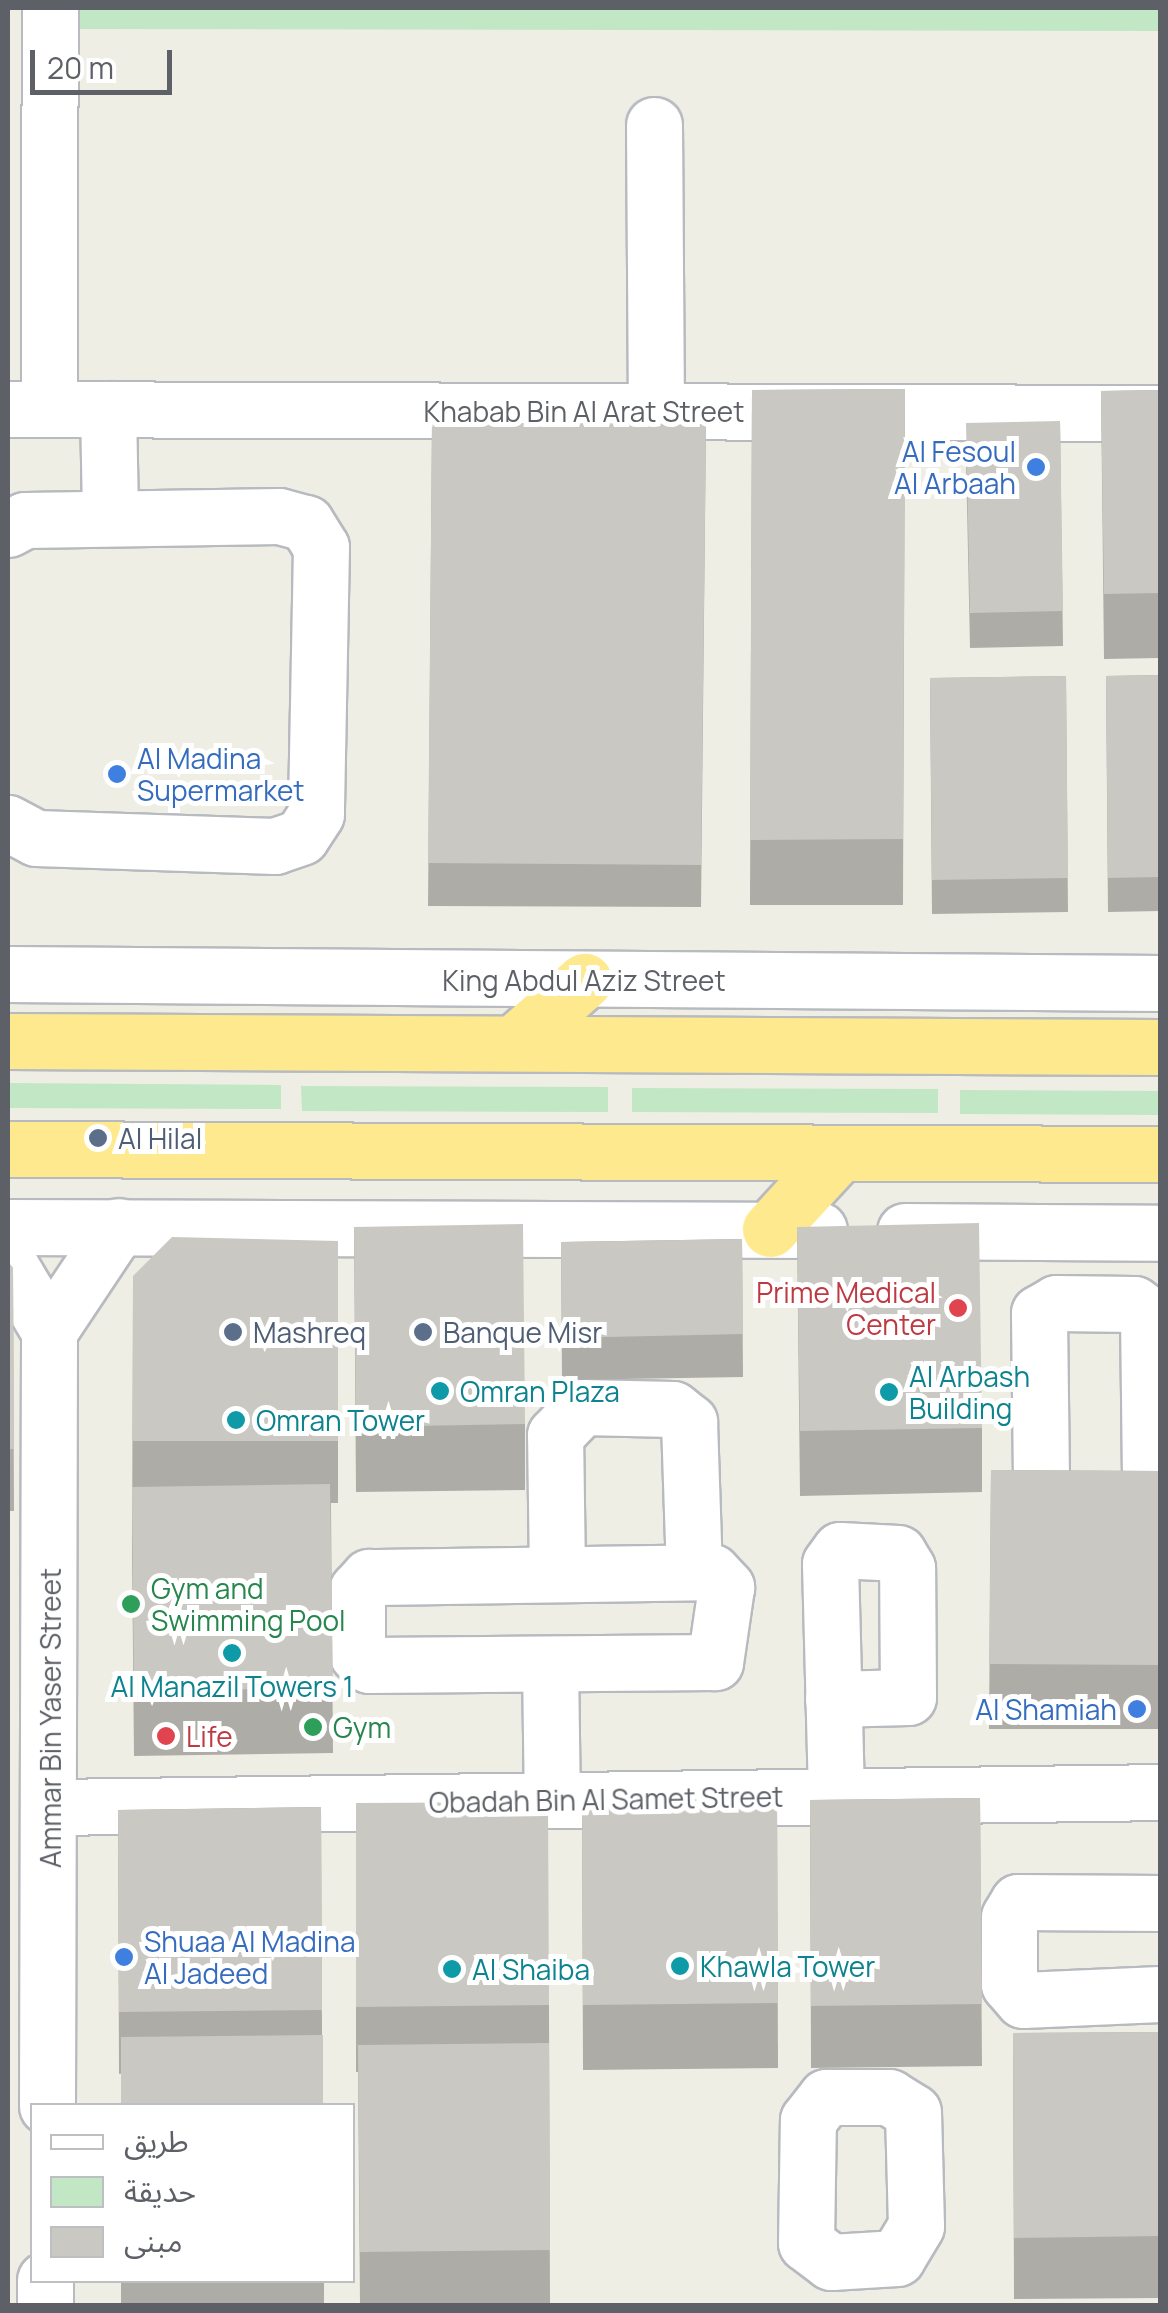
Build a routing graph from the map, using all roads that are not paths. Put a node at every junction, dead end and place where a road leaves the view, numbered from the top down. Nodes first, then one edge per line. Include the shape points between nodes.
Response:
1 (50, 8) edge
2 (654, 125) dead end
3 (28, 409) edge
4 (108, 409) junction
5 (656, 412) junction
6 (1160, 412) edge
7 (110, 518) junction
8 (8, 529) edge
9 (8, 823) edge
10 (8, 974) edge
11 (584, 980) junction
12 (1160, 983) edge
13 (8, 1041) edge
14 (514, 1043) junction
15 (1160, 1047) edge
16 (8, 1150) edge
17 (839, 1154) junction
18 (1160, 1154) edge
19 (119, 1226) junction
20 (8, 1228) edge
21 (770, 1229) junction
22 (1048, 1232) junction
23 (1160, 1233) edge
24 (8, 1262) edge
25 (1087, 1304) junction
26 (49, 1331) junction
27 (1040, 1479) edge
28 (1150, 1480) edge
29 (694, 1572) junction
30 (558, 1574) junction
31 (550, 1664) junction
32 (833, 1699) dead end
33 (29, 1719) edge
34 (1160, 1792) edge
35 (836, 1796) junction
36 (552, 1799) junction
37 (51, 1807) junction
38 (1160, 1902) edge
39 (1160, 1994) edge
40 (48, 2103) edge

1 - 3 street
2 - 5 street
3 - 4 street, Khabab Bin Al Arat Street
4 - 5 street, Khabab Bin Al Arat Street
4 - 7 street
5 - 6 street, Khabab Bin Al Arat Street
7 - 8 street via 24,520
7 - 9 street via 279,516 316,534 316,814 301,837 276,846 36,838
10 - 11 street, King Abdul Aziz Street
11 - 12 street, King Abdul Aziz Street
11 - 14 highway
13 - 14 highway
14 - 15 highway
16 - 17 highway
17 - 18 highway
17 - 21 highway
19 - 20 street
19 - 21 street
19 - 26 street
21 - 22 street
22 - 23 street
22 - 25 street
24 - 26 street
25 - 27 street via 1048,1304 1039,1314
25 - 28 street via 1134,1304 1148,1314
26 - 33 street, Ammar Bin Yaser Street
29 - 30 street
29 - 30 street via 689,1422 673,1409 582,1407 555,1435
29 - 31 street via 725,1581 719,1660
30 - 31 street via 376,1576 357,1590 357,1654 369,1665
31 - 36 street
32 - 35 street
33 - 37 street, Ammar Bin Yaser Street
34 - 35 street, Obadah Bin Al Samet Street
35 - 36 street, Obadah Bin Al Samet Street
36 - 37 street, Obadah Bin Al Samet Street
37 - 40 street, Ammar Bin Yaser Street
38 - 39 street via 1018,1902 1009,1968 1009,1990 1023,2000

